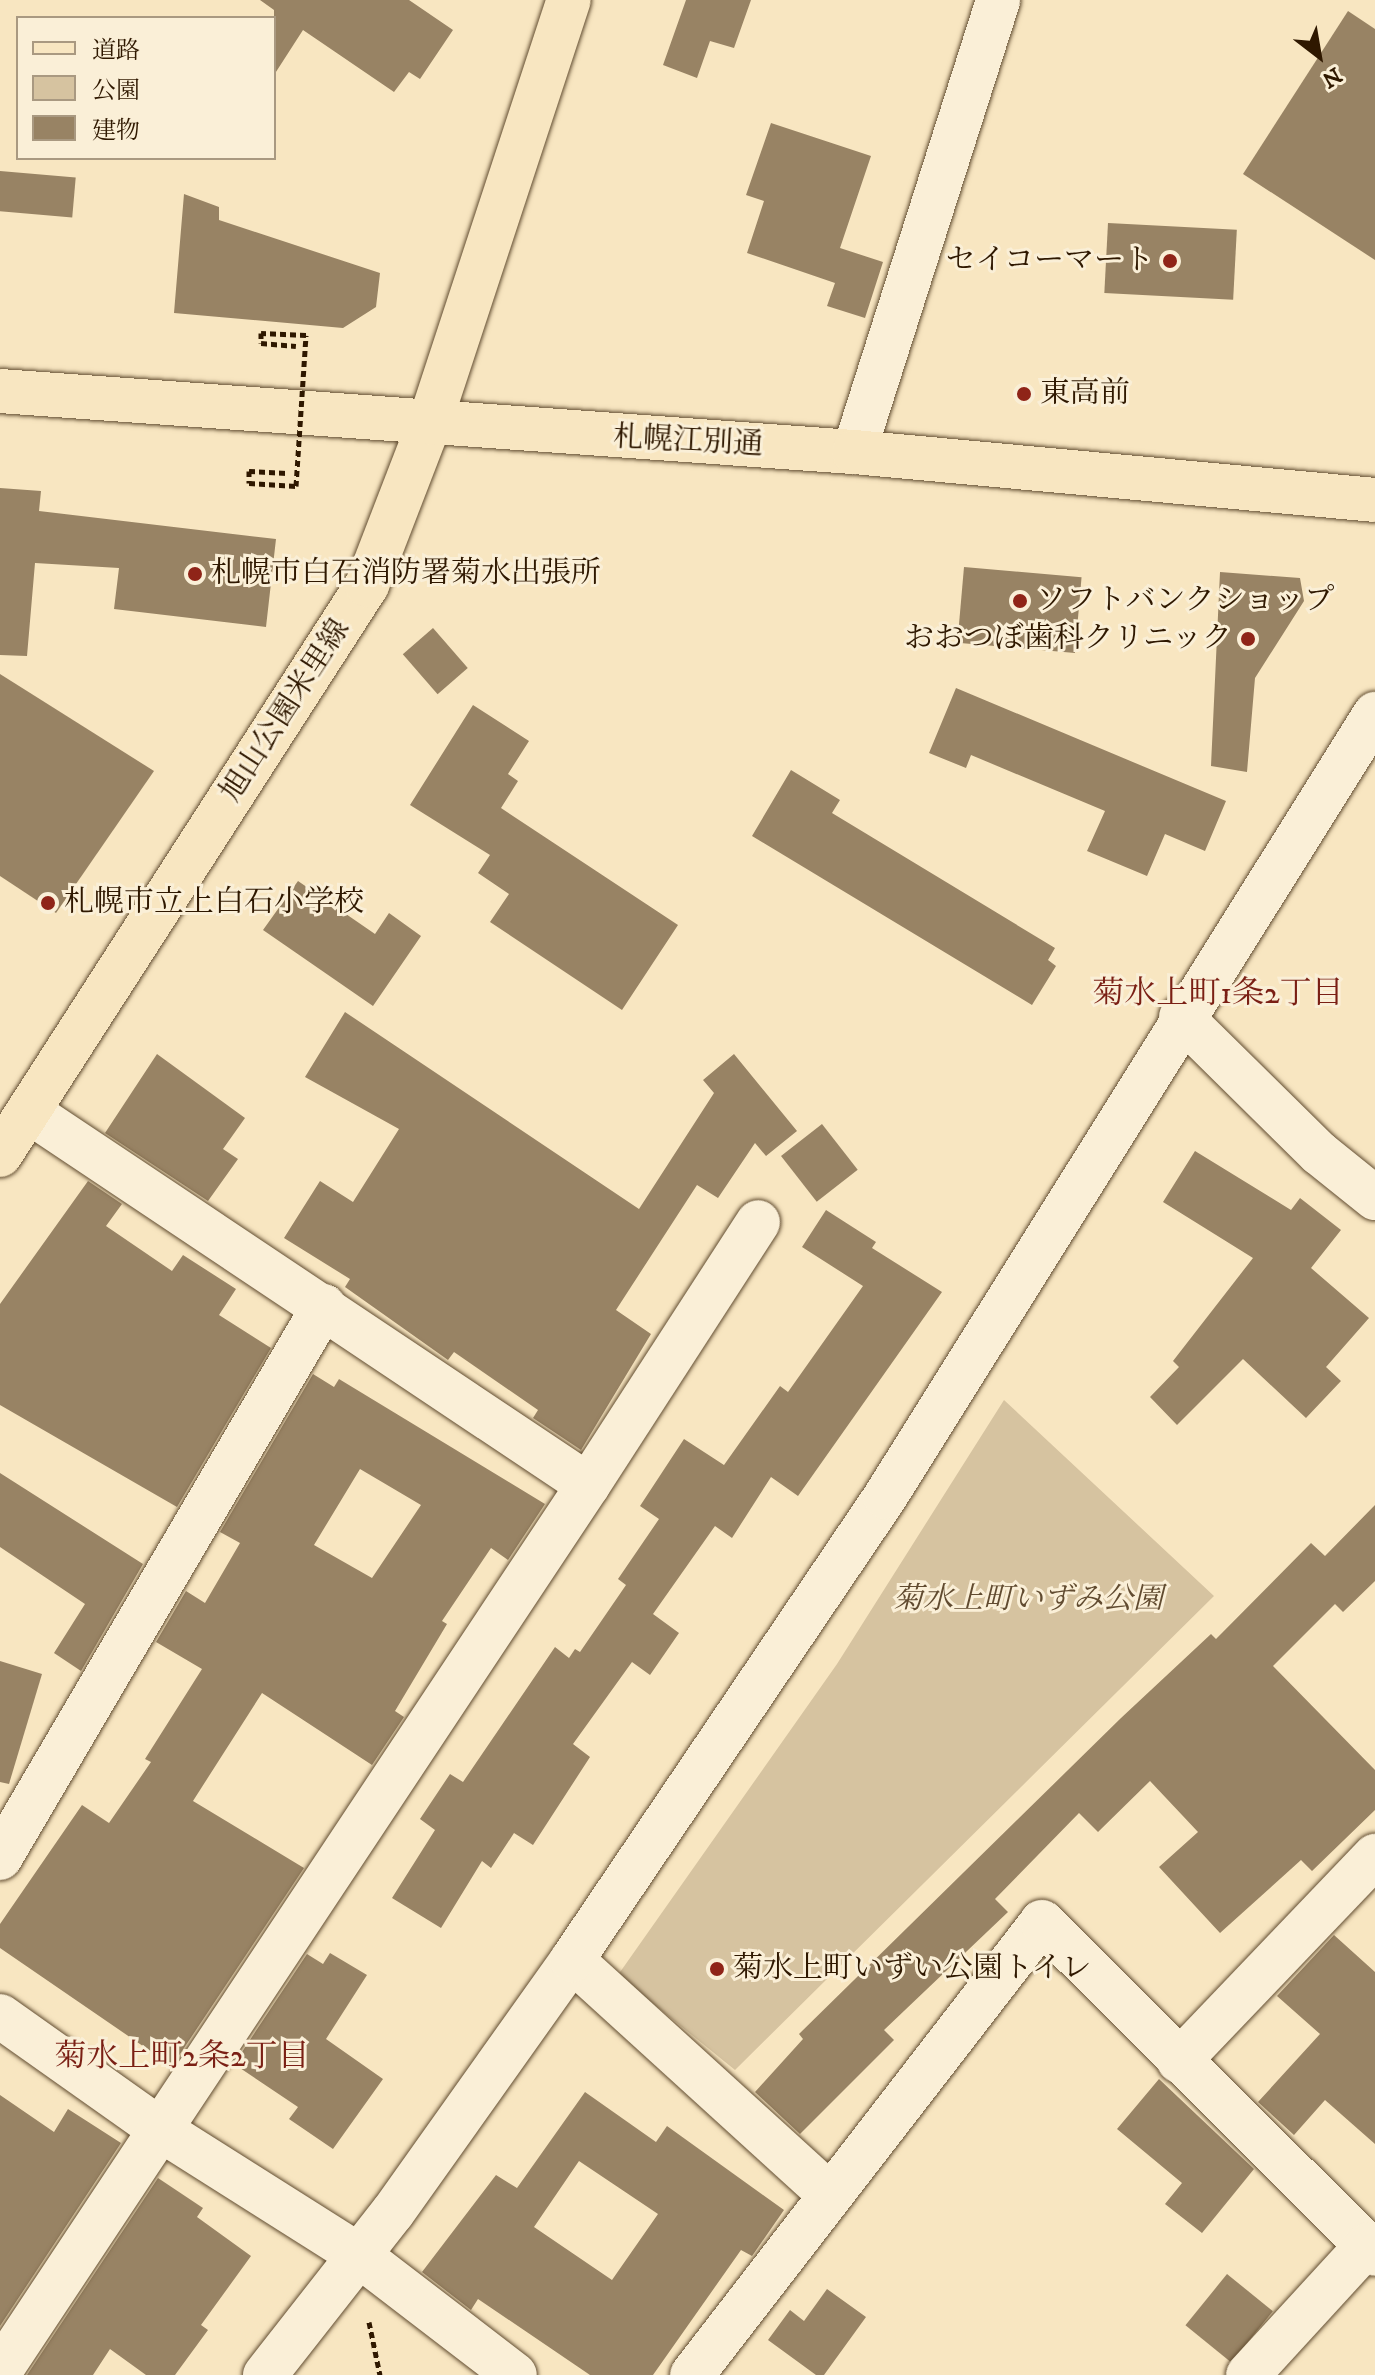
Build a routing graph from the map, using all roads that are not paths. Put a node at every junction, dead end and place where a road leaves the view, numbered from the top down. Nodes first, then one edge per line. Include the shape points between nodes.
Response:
1 (569, 0) edge
2 (998, 0) edge
3 (0, 391) edge
4 (430, 422) junction
5 (854, 452) junction
6 (1375, 500) edge
7 (1375, 714) edge
8 (1181, 1017) junction
9 (28, 1111) junction
10 (0, 1155) edge
11 (1375, 1198) edge
12 (758, 1222) dead end
13 (324, 1306) junction
14 (588, 1485) junction
15 (1375, 1856) edge
16 (0, 1858) edge
17 (572, 1960) junction
18 (0, 2016) edge
19 (1179, 2061) junction
20 (164, 2132) junction
21 (828, 2193) junction
22 (1371, 2250) edge
23 (360, 2256) junction
24 (0, 2371) edge
25 (265, 2375) edge
26 (515, 2375) edge
27 (692, 2375) edge
28 (1248, 2375) edge

1 - 4 main road, 旭山公園米里線
2 - 5 street
3 - 4 main road, 札幌江別通
4 - 5 main road, 札幌江別通
4 - 9 main road, 旭山公園米里線 via 367,585
5 - 6 main road, 札幌江別通
7 - 8 street
8 - 11 street via 1319,1153
8 - 17 street via 885,1497
9 - 10 main road, 旭山公園米里線
9 - 13 street
12 - 14 street
13 - 14 street
13 - 16 street
14 - 20 street
15 - 19 street
17 - 21 street
17 - 23 street
18 - 20 street
19 - 21 street via 1042,1922
19 - 22 street
20 - 23 street
20 - 24 street
21 - 27 street
22 - 28 street
23 - 25 street
23 - 26 street

